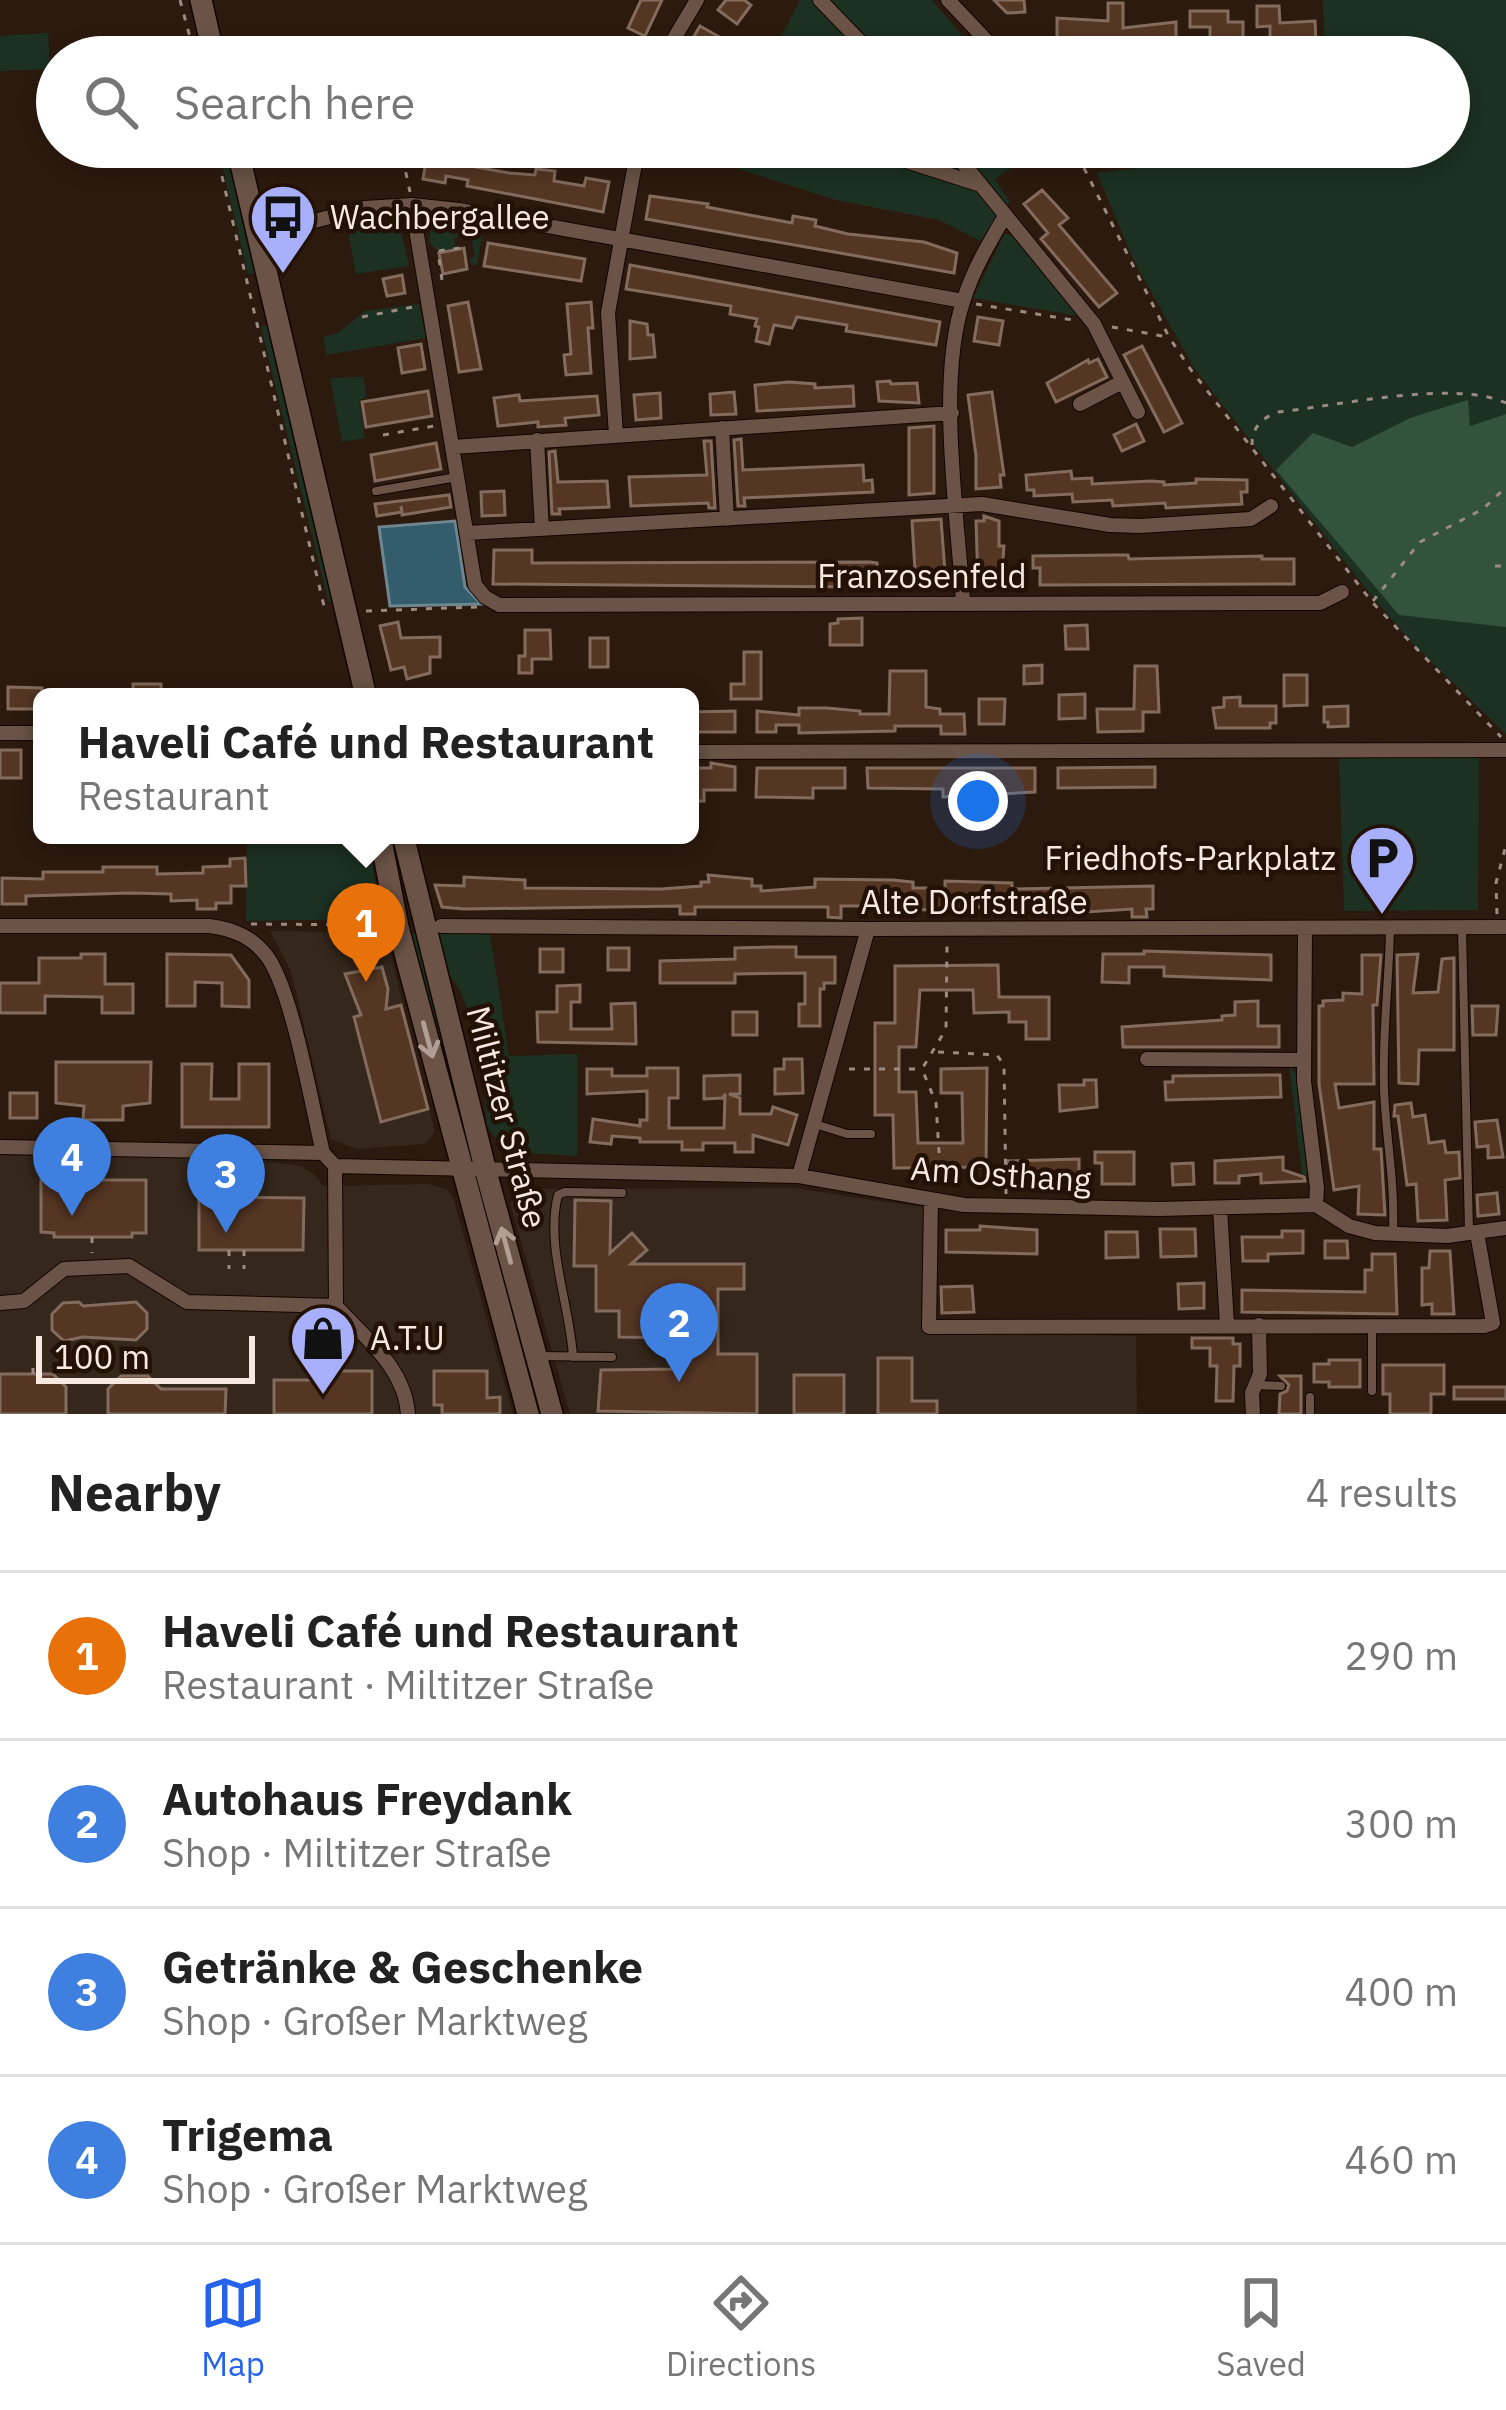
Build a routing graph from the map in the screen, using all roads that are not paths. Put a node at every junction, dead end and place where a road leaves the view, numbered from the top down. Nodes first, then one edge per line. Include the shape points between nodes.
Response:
1 (200, 0) edge
2 (697, 0) edge
3 (820, 0) edge
4 (948, 0) edge
5 (209, 36) edge
6 (676, 36) edge
7 (855, 36) edge
8 (982, 36) edge
9 (242, 168) edge
10 (634, 168) edge
11 (929, 168) edge
12 (966, 168) edge
13 (979, 184) junction
14 (412, 205) junction
15 (1005, 216) junction
16 (260, 235) junction
17 (622, 239) junction
18 (968, 300) junction
19 (1122, 382) junction
20 (1080, 404) dead end
21 (1138, 412) dead end
22 (952, 413) junction
23 (722, 428) junction
24 (616, 435) junction
25 (537, 440) junction
26 (453, 447) junction
27 (458, 476) junction
28 (376, 491) dead end
29 (958, 505) junction
30 (1271, 506) dead end
31 (727, 520) junction
32 (542, 529) junction
33 (467, 533) junction
34 (1342, 592) dead end
35 (963, 603) junction
36 (363, 688) edge
37 (0, 733) edge
38 (33, 733) edge
39 (1506, 746) edge
40 (699, 752) edge
41 (382, 844) edge
42 (406, 844) edge
43 (0, 926) edge
44 (441, 926) dead end
45 (1502, 927) edge
46 (1462, 928) junction
47 (868, 929) junction
48 (1305, 929) junction
49 (1390, 929) junction
50 (1147, 1059) dead end
51 (1303, 1060) junction
52 (815, 1124) junction
53 (871, 1134) dead end
54 (0, 1147) edge
55 (323, 1153) junction
56 (335, 1166) junction
57 (461, 1167) junction
58 (485, 1168) junction
59 (799, 1176) junction
60 (622, 1193) dead end
61 (931, 1201) junction
62 (1316, 1205) junction
63 (1220, 1208) junction
64 (1506, 1228) edge
65 (1473, 1234) junction
66 (1393, 1235) junction
67 (0, 1303) edge
68 (336, 1306) junction
69 (1500, 1324) edge
70 (1227, 1325) junction
71 (1259, 1325) junction
72 (1372, 1326) junction
73 (537, 1356) junction
74 (573, 1357) junction
75 (612, 1357) dead end
76 (1257, 1385) junction
77 (1281, 1386) dead end
78 (1372, 1391) dead end
79 (1310, 1396) dead end
80 (408, 1414) edge
81 (528, 1414) edge
82 (552, 1414) edge
83 (1253, 1414) edge
84 (1310, 1414) edge

1 - 5 street
2 - 6 street
3 - 7 street
4 - 8 street
9 - 16 street
10 - 17 street
11 - 13 street
12 - 13 street
13 - 15 street
14 - 16 street via 365,208
14 - 17 street
14 - 26 street
15 - 18 street
15 - 19 street via 1094,324
16 - 36 street
17 - 18 street
17 - 24 street via 608,313
18 - 22 street via 952,353
19 - 20 street
19 - 21 street
22 - 23 street
22 - 29 street
23 - 24 street
23 - 31 street
24 - 25 street
25 - 26 street
25 - 32 street
26 - 27 street
27 - 28 lane
27 - 33 street
29 - 30 street via 1123,526 1251,519
29 - 31 street
29 - 35 street
31 - 32 street
32 - 33 street
33 - 35 street, Franzosenfeld via 476,585 497,604
34 - 35 street, Franzosenfeld via 1320,603
37 - 38 street
39 - 40 street
41 -> 57 street, Miltitzer Straße
42 - 58 street, Miltitzer Straße
43 - 55 street via 208,926 255,943 281,980
44 - 47 street, Alte Dorfstraße
45 - 46 street, Alte Dorfstraße
46 - 49 street, Alte Dorfstraße
46 - 65 lane
47 - 48 street, Alte Dorfstraße
47 - 52 street
48 - 49 street, Alte Dorfstraße
48 - 51 street
49 - 66 lane via 1384,1074
50 - 51 street
51 - 62 street
52 - 53 lane
52 - 59 street
54 - 55 street
55 - 56 street
56 - 57 street, Am Osthang
56 - 68 street
57 - 58 street, Am Osthang
57 - 81 street, Miltitzer Straße
58 - 59 street, Am Osthang
73 -> 58 street, Miltitzer Straße
59 - 61 street, Am Osthang
60 - 74 lane via 558,1195
61 - 63 street, Am Osthang
61 - 70 street via 929,1327
62 - 63 street, Am Osthang
62 - 66 street, Am Osthang via 1348,1226
63 - 70 street
64 - 65 street, Am Osthang
65 - 66 street, Am Osthang
65 - 69 street
67 - 68 street via 24,1301 64,1269 92,1267 136,1268 187,1302
68 - 80 street via 394,1369
69 - 72 street
70 - 71 street
71 - 72 street
71 - 76 street
72 - 78 lane
73 - 74 lane
73 - 82 street, Miltitzer Straße
74 - 75 lane
76 - 77 lane
76 - 83 street
79 - 84 lane

